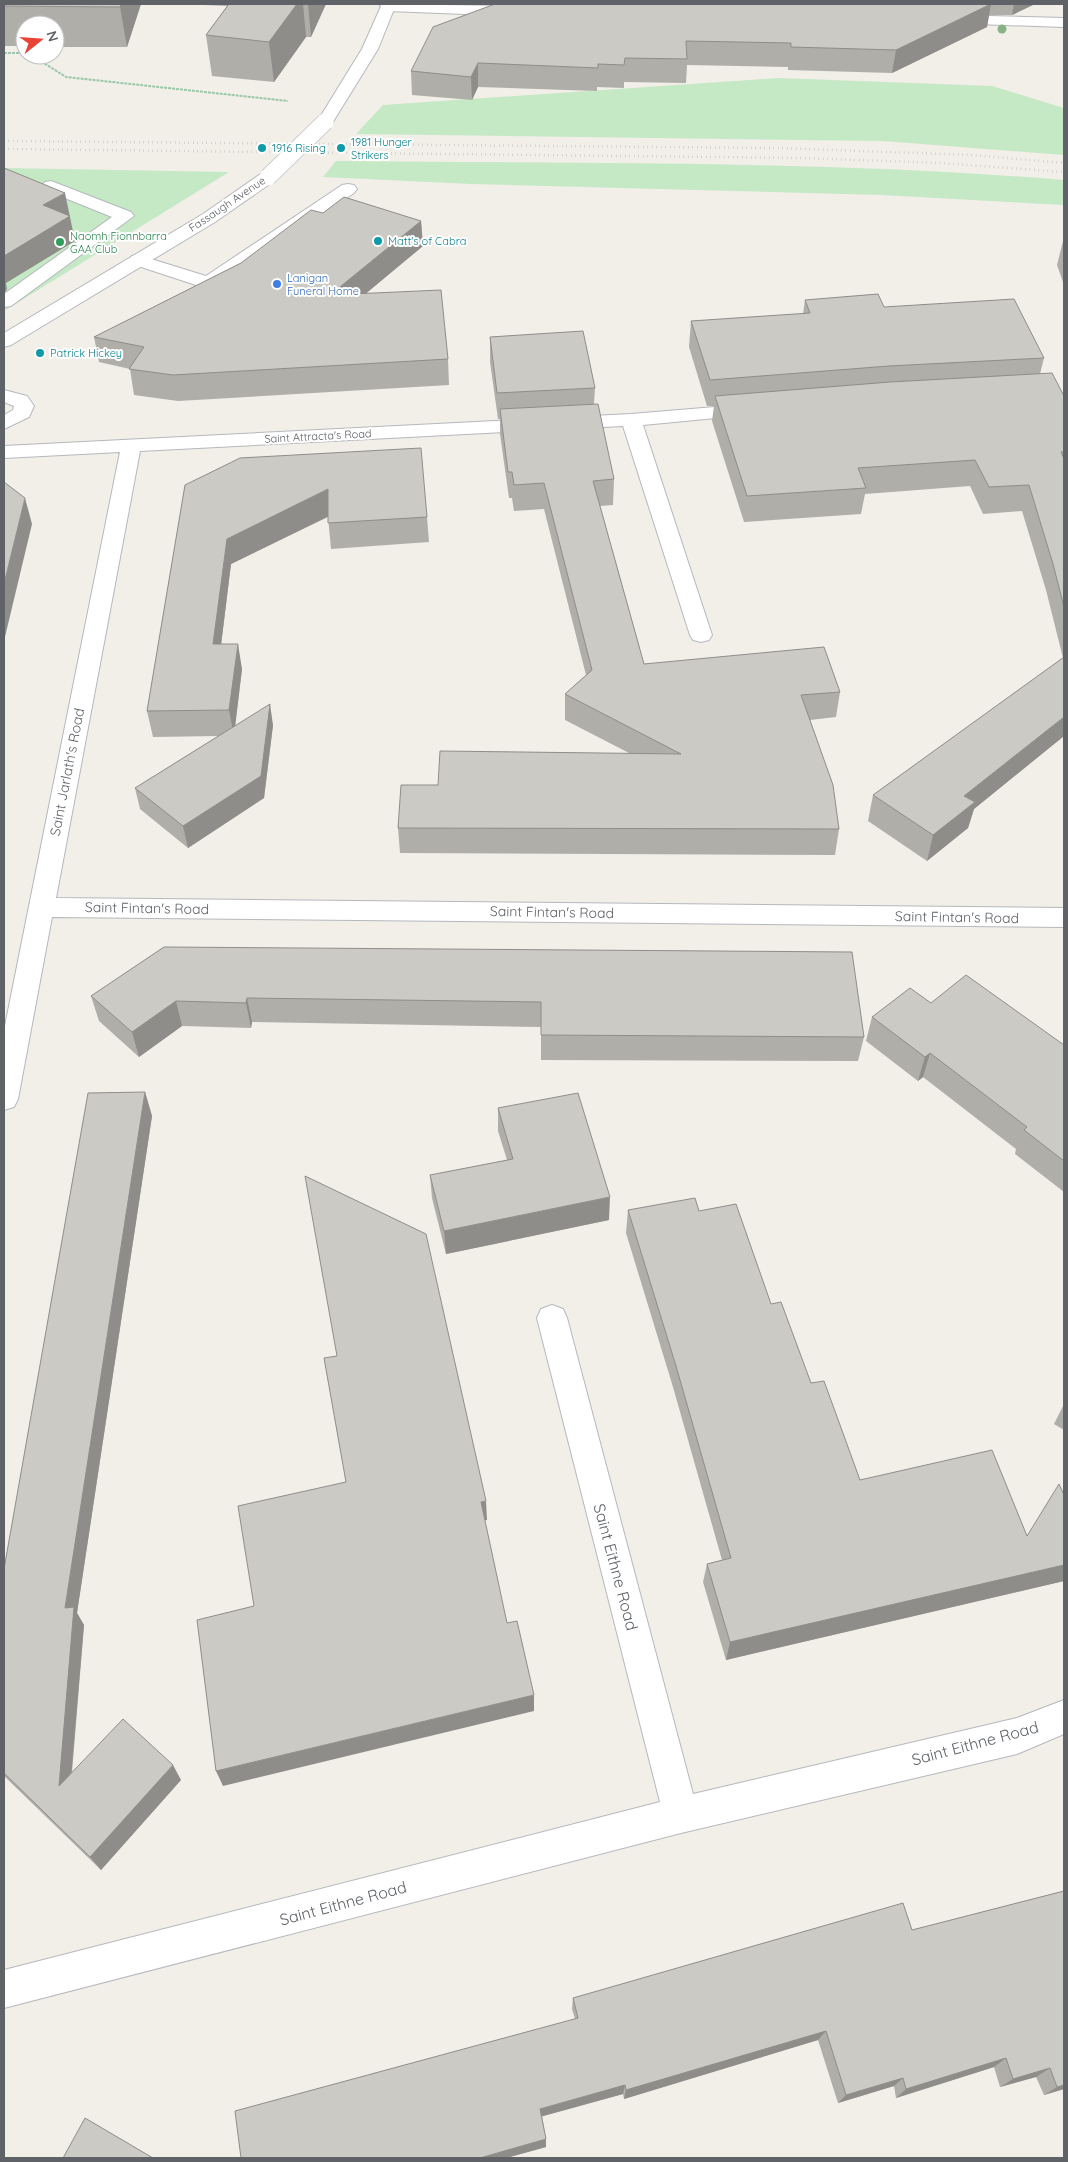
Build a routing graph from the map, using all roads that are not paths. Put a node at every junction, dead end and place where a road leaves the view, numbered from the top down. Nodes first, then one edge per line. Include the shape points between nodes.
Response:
1 (388, 5) edge
2 (525, 11) edge
3 (931, 19) edge
4 (1064, 23) edge
5 (51, 186) edge
6 (348, 189) dead end
7 (138, 260) junction
8 (4, 302) edge
9 (4, 341) edge
10 (4, 396) edge
11 (768, 409) edge
12 (631, 420) junction
13 (4, 423) edge
14 (130, 446) junction
15 (4, 452) edge
16 (701, 635) dead end
17 (40, 907) junction
18 (1064, 918) edge
19 (4, 1098) edge
20 (552, 1318) dead end
21 (1064, 1717) edge
22 (681, 1816) junction
23 (4, 1989) edge

1 - 2 street
1 - 7 street, Fassaugh Avenue, bridge via 370,49 325,122 268,177
3 - 4 street
5 - 8 street via 125,216
6 - 7 street via 208,283
7 - 9 street, Fassaugh Avenue
10 - 13 street via 20,400 24,406 22,413
11 - 12 street, Saint Attracta's Road
12 - 14 street, Saint Attracta's Road
12 - 16 street
14 - 15 street, Saint Attracta's Road
14 - 17 street, Saint Jarlath's Road
17 - 18 street, Saint Fintan's Road
17 - 19 street, Saint Jarlath's Road
20 - 22 street, Saint Eithne Road
21 - 22 street, Saint Eithne Road via 1017,1736
22 - 23 street, Saint Eithne Road

